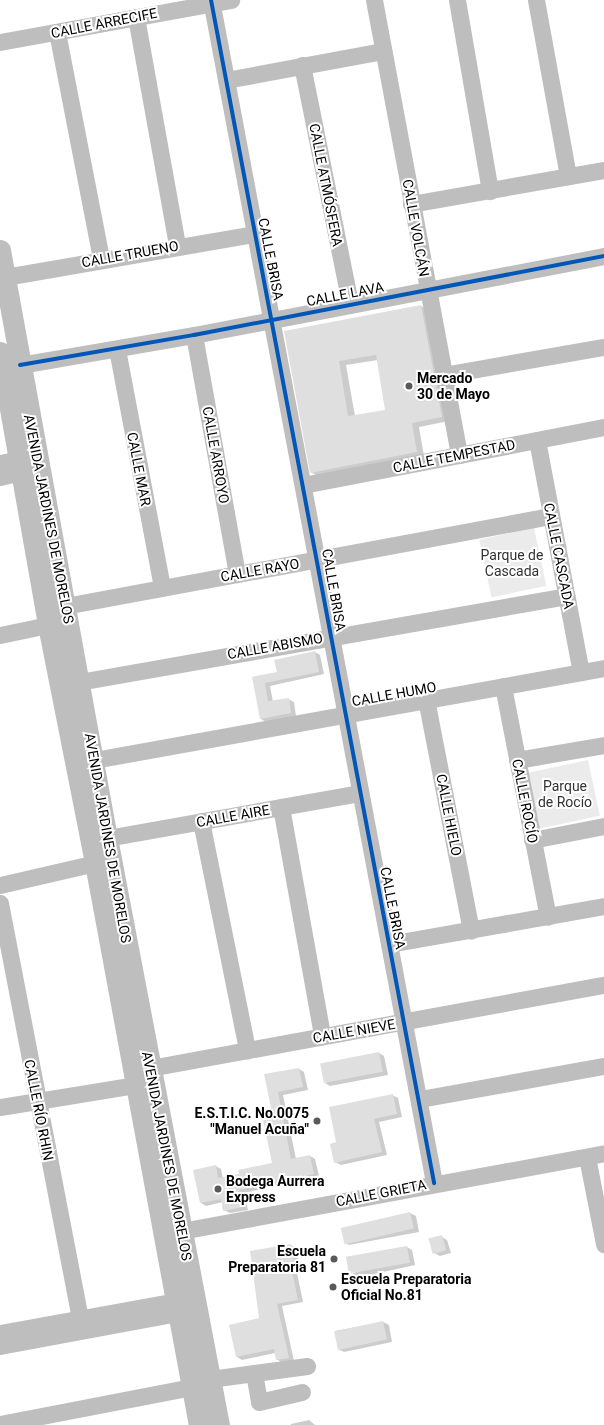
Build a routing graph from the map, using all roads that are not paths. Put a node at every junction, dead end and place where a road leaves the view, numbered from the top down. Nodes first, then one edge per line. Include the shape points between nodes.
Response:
1 (232, 0) edge
2 (374, 0) edge
3 (457, 0) edge
4 (536, 0) edge
5 (211, 2) edge
6 (136, 17) junction
7 (57, 32) junction
8 (0, 42) edge
9 (383, 51) junction
10 (302, 65) junction
11 (226, 80) junction
12 (604, 170) edge
13 (568, 176) junction
14 (490, 191) junction
15 (411, 204) junction
16 (255, 234) junction
17 (177, 246) junction
18 (0, 250) edge
19 (604, 256) edge
20 (100, 259) junction
21 (5, 277) junction
22 (427, 290) junction
23 (350, 304) junction
24 (272, 320) junction
25 (194, 335) junction
26 (604, 347) edge
27 (117, 349) junction
28 (0, 352) edge
29 (20, 365) junction
30 (443, 375) junction
31 (604, 427) edge
32 (537, 440) junction
33 (459, 455) junction
34 (14, 465) edge
35 (0, 476) edge
36 (303, 485) junction
37 (551, 516) junction
38 (317, 560) junction
39 (237, 574) junction
40 (162, 588) junction
41 (566, 596) junction
42 (65, 606) junction
43 (48, 625) junction
44 (0, 635) edge
45 (331, 636) junction
46 (63, 652) junction
47 (604, 668) edge
48 (581, 672) junction
49 (79, 682) junction
50 (502, 686) junction
51 (426, 699) junction
52 (344, 713) junction
53 (604, 745) edge
54 (94, 760) junction
55 (517, 760) junction
56 (359, 793) junction
57 (92, 799) junction
58 (281, 807) junction
59 (201, 821) junction
60 (604, 826) edge
61 (107, 838) junction
62 (532, 840) junction
63 (95, 863) junction
64 (0, 885) edge
65 (0, 903) edge
66 (604, 906) edge
67 (548, 917) junction
68 (471, 931) junction
69 (389, 944) junction
70 (604, 985) edge
71 (405, 1022) junction
72 (322, 1036) junction
73 (247, 1050) junction
74 (604, 1066) edge
75 (150, 1068) junction
76 (136, 1085) junction
77 (420, 1099) junction
78 (37, 1101) junction
79 (0, 1107) edge
80 (604, 1154) edge
81 (158, 1157) junction
82 (587, 1157) junction
83 (434, 1183) junction
84 (181, 1231) junction
85 (604, 1243) edge
86 (177, 1307) junction
87 (80, 1317) junction
88 (45, 1330) junction
89 (0, 1335) edge
90 (307, 1366) dead end
91 (254, 1373) junction
92 (201, 1383) junction
93 (302, 1392) dead end
94 (0, 1424) edge
95 (199, 1425) edge
96 (219, 1425) edge

1 - 5 street, CALLE ARRECIFE
2 - 9 street, CALLE VOLCÁN
3 - 14 street
4 - 13 street
5 - 6 street, CALLE ARRECIFE
5 - 11 street, CALLE BRISA
6 - 7 street, CALLE ARRECIFE
6 - 17 street
7 - 8 street, CALLE ARRECIFE
7 - 20 street
9 - 10 street
9 - 15 street, CALLE VOLCÁN
10 - 11 street
10 - 23 street, CALLE ATMÓSFERA
11 - 16 street, CALLE BRISA
12 - 13 street
13 - 14 street
14 - 15 street
15 - 22 street, CALLE VOLCÁN
16 - 17 street, CALLE TRUENO
16 - 24 street, CALLE BRISA
17 - 20 street, CALLE TRUENO
18 - 21 main road, AVENIDA JARDINES DE MORELOS
19 - 22 street, CALLE LAVA
20 - 21 street, CALLE TRUENO
21 - 29 main road, AVENIDA JARDINES DE MORELOS
22 - 23 street, CALLE LAVA
22 - 30 street, CALLE VOLCÁN
23 - 24 street, CALLE LAVA
24 - 25 street, CALLE LAVA
24 - 36 street, CALLE BRISA
25 - 27 street, CALLE LAVA
25 - 39 street, CALLE ARROYO
26 - 30 street
27 - 29 street, CALLE LAVA
27 - 40 street, CALLE MAR
28 - 34 main road, AVENIDA JARDINES DE MORELOS
29 - 42 main road, AVENIDA JARDINES DE MORELOS
30 - 33 street, CALLE VOLCÁN
31 - 32 street, CALLE TEMPESTAD
32 - 33 street, CALLE TEMPESTAD
32 - 37 street, CALLE CASCADA
33 - 36 street, CALLE TEMPESTAD
34 - 35 street
34 - 43 main road, AVENIDA JARDINES DE MORELOS
36 - 38 street, CALLE BRISA
37 - 38 street, CALLE RAYO
37 - 41 street, CALLE CASCADA
38 - 39 street, CALLE RAYO
38 - 45 street, CALLE BRISA
39 - 40 street, CALLE RAYO
40 - 42 street, CALLE RAYO
41 - 45 street, CALLE ABISMO
41 - 48 street, CALLE CASCADA
42 - 46 main road, AVENIDA JARDINES DE MORELOS
43 - 44 street
43 - 46 main road, AVENIDA JARDINES DE MORELOS
45 - 49 street, CALLE ABISMO
45 - 52 street, CALLE BRISA
46 - 49 main road, AVENIDA JARDINES DE MORELOS
46 - 57 main road, AVENIDA JARDINES DE MORELOS
47 - 48 street, CALLE HUMO
48 - 50 street, CALLE HUMO
49 - 54 main road, AVENIDA JARDINES DE MORELOS
50 - 51 street, CALLE HUMO
50 - 55 street, CALLE ROCÍO
51 - 52 street, CALLE HUMO
51 - 68 street, CALLE HIELO
52 - 54 street, CALLE HUMO
52 - 56 street, CALLE BRISA
53 - 55 street
54 - 57 main road, AVENIDA JARDINES DE MORELOS
55 - 62 street, CALLE ROCÍO
56 - 58 street, CALLE AIRE
56 - 69 street, CALLE BRISA
57 - 61 main road, AVENIDA JARDINES DE MORELOS
57 - 63 main road, AVENIDA JARDINES DE MORELOS
58 - 59 street, CALLE AIRE
58 - 72 street
59 - 61 street, CALLE AIRE
59 - 73 street
60 - 62 street
61 - 75 main road, AVENIDA JARDINES DE MORELOS
62 - 67 street, CALLE ROCÍO
63 - 64 street
63 - 76 main road, AVENIDA JARDINES DE MORELOS
65 - 78 street, CALLE RÍO RHIN
66 - 67 street
67 - 68 street
68 - 69 street
69 - 71 street, CALLE BRISA
70 - 71 street, CALLE NIEVE
71 - 72 street, CALLE NIEVE
71 - 77 street, CALLE BRISA
72 - 73 street, CALLE NIEVE
73 - 75 street, CALLE NIEVE
74 - 77 street
75 - 81 main road, AVENIDA JARDINES DE MORELOS
76 - 78 street
76 - 81 main road, AVENIDA JARDINES DE MORELOS
77 - 83 street, CALLE BRISA
78 - 79 street
78 - 87 street, CALLE RÍO RHIN
80 - 82 street, CALLE GRIETA
81 - 84 main road, AVENIDA JARDINES DE MORELOS
81 - 86 main road, AVENIDA JARDINES DE MORELOS
82 - 83 street, CALLE GRIETA
82 - 85 street
83 - 84 street, CALLE GRIETA
84 - 92 main road, AVENIDA JARDINES DE MORELOS
86 - 87 street
86 - 88 street
86 - 92 main road, AVENIDA JARDINES DE MORELOS
87 - 88 street
88 - 89 street
90 - 91 street
91 - 92 street
91 - 93 street via 259,1402
92 - 94 street
92 - 95 main road, AVENIDA JARDINES DE MORELOS
92 - 96 main road, AVENIDA JARDINES DE MORELOS

